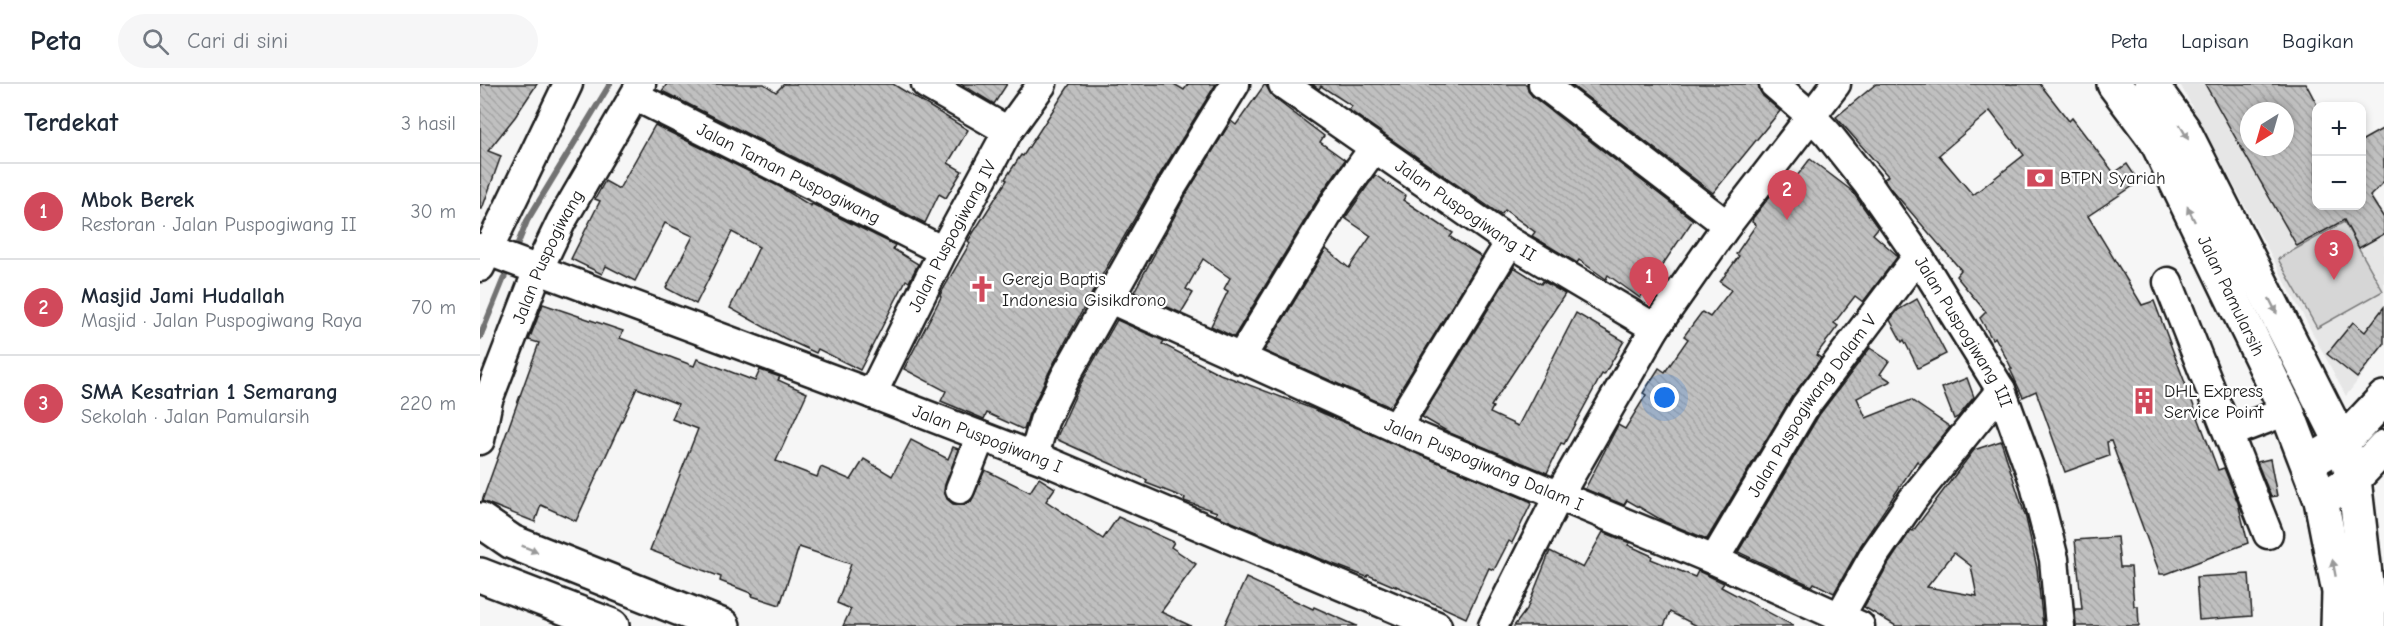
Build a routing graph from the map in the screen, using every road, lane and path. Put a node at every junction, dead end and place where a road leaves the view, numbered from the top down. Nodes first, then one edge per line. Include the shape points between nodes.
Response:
1 (567, 84) edge
2 (926, 84) edge
3 (1042, 84) edge
4 (1235, 84) edge
5 (1283, 84) edge
6 (1543, 84) edge
7 (1774, 84) edge
8 (1836, 84) edge
9 (2114, 84) edge
10 (2151, 84) edge
11 (638, 90) edge
12 (1810, 115) junction
13 (1008, 131) junction
14 (1374, 148) junction
15 (1727, 225) junction
16 (1510, 242) junction
17 (943, 251) junction
18 (485, 255) edge
19 (1918, 256) junction
20 (534, 269) junction
21 (2168, 282) dead end
22 (1108, 298) junction
23 (1655, 328) junction
24 (1240, 359) junction
25 (2001, 390) junction
26 (872, 394) junction
27 (2384, 398) edge
28 (2288, 411) junction
29 (1396, 428) junction
30 (2229, 433) junction
31 (981, 436) junction
32 (480, 440) edge
33 (2342, 443) junction
34 (2384, 447) edge
35 (1034, 456) junction
36 (2308, 463) junction
37 (2354, 479) junction
38 (960, 489) dead end
39 (1559, 495) junction
40 (2321, 500) junction
41 (480, 520) edge
42 (2268, 534) dead end
43 (1714, 560) junction
44 (480, 575) edge
45 (1850, 621) edge
46 (612, 626) edge
47 (723, 626) edge
48 (1437, 626) edge
49 (1493, 626) edge
50 (2060, 626) edge
51 (2338, 626) edge
52 (2369, 626) edge

1 - 18 street
2 - 13 street
3 - 13 street, Jalan Puspogiwang IV
4 - 22 street
5 - 14 street, Jalan Puspogiwang II
6 - 15 street
7 - 12 street, Jalan Puspogiwang III
8 - 12 street
28 -> 9 main road, Jalan Pamularsih via 2156,140
10 -> 33 main road, Jalan Pamularsih via 2182,129
11 - 17 street, Jalan Taman Puspogiwang
11 - 20 street, Jalan Puspogiwang
12 - 15 street
12 - 19 street, Jalan Puspogiwang III via 1867,183
13 - 17 street, Jalan Puspogiwang IV
14 - 16 street, Jalan Puspogiwang II
14 - 24 street via 1330,210
15 - 23 street
16 - 23 street, Jalan Puspogiwang II
16 - 29 street
17 - 26 street, Jalan Puspogiwang IV
18 - 20 street, Jalan Puspogiwang I
19 - 25 street, Jalan Puspogiwang III
19 - 43 street, Jalan Puspogiwang Dalam V via 1805,406
20 - 26 street, Jalan Puspogiwang I
20 - 32 street, Jalan Puspogiwang via 488,400
21 - 30 street
22 - 24 street, Jalan Puspogiwang Dalam I
22 - 35 street via 1044,421
23 - 39 street
24 - 29 street, Jalan Puspogiwang Dalam I
25 - 45 street via 1913,499 1875,554
25 - 50 street, Jalan Puspogiwang III via 2034,481 2054,559
26 - 31 street, Jalan Puspogiwang I
27 - 33 main road
28 - 30 street
28 - 36 main road, Jalan Pamularsih
29 - 39 street, Jalan Puspogiwang Dalam I
30 - 42 street
31 - 35 street, Jalan Puspogiwang I
31 - 38 street
33 - 36 main road
33 - 37 main road, Jalan Pamularsih
34 - 37 main road
35 - 48 street, Jalan Puspogiwang I
36 - 40 main road, Jalan Pamularsih
37 - 40 main road
37 - 52 main road, Jalan Pamularsih
39 - 43 street, Jalan Puspogiwang Dalam I
39 - 49 street
51 -> 40 main road, Jalan Pamularsih via 2339,592
41 -> 47 main road via 512,542
43 - 45 street, Jalan Puspogiwang Dalam I
44 - 46 main road

